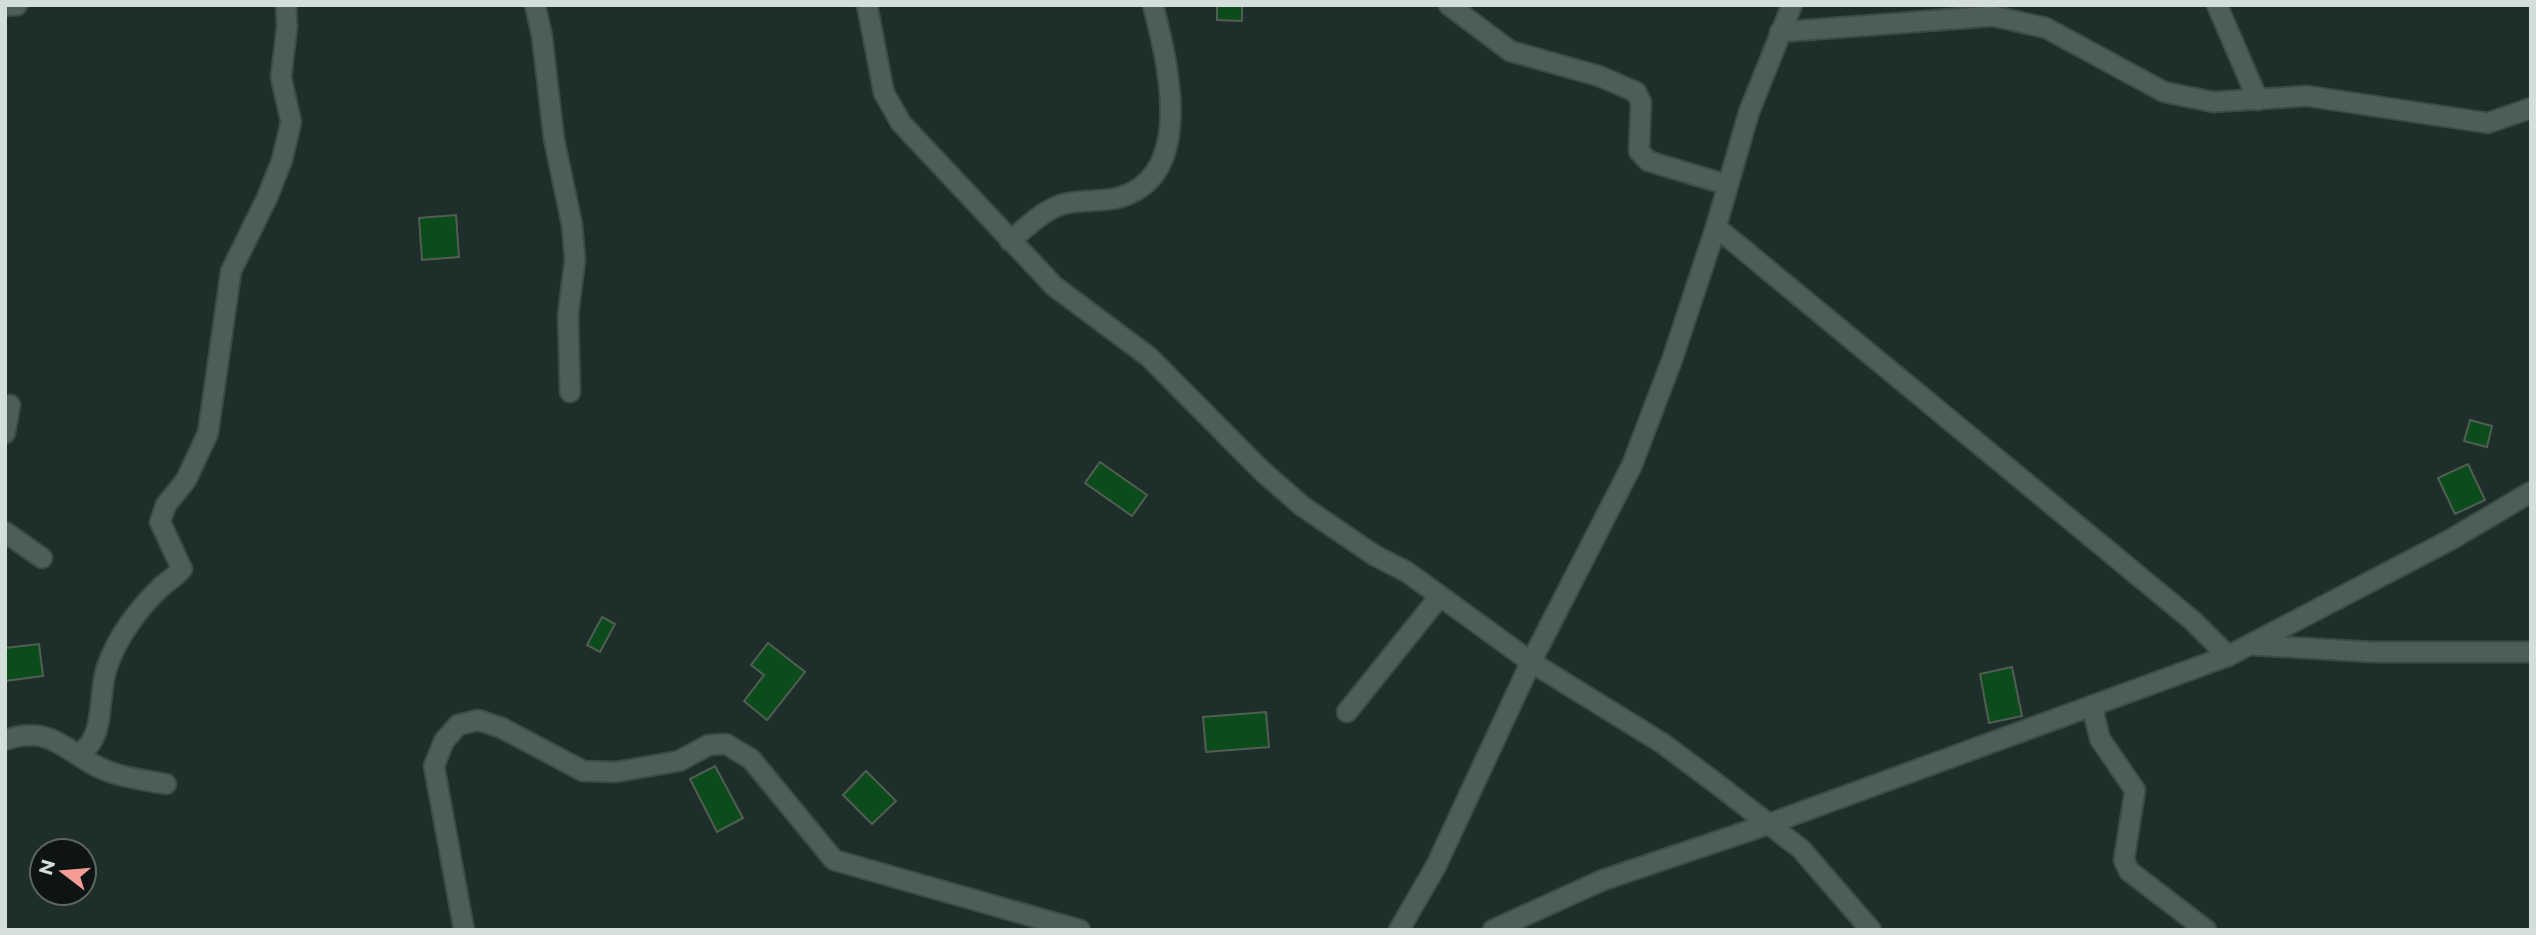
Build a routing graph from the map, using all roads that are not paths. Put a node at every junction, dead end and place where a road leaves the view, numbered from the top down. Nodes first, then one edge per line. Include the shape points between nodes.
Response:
1 (17, 5) edge
2 (286, 5) edge
3 (535, 5) edge
4 (867, 5) edge
5 (1153, 5) edge
6 (1449, 5) edge
7 (1792, 5) edge
8 (2217, 5) edge
9 (5, 6) edge
10 (1780, 32) junction
11 (2258, 100) junction
12 (2531, 108) edge
13 (1728, 185) junction
14 (1716, 227) junction
15 (1010, 241) junction
16 (570, 392) dead end
17 (10, 405) dead end
18 (5, 433) edge
19 (2531, 492) edge
20 (5, 532) edge
21 (42, 558) dead end
22 (1440, 596) junction
23 (2250, 645) junction
24 (2531, 652) edge
25 (2228, 656) junction
26 (1531, 662) junction
27 (2092, 706) junction
28 (1347, 712) dead end
29 (5, 740) edge
30 (78, 754) junction
31 (166, 784) dead end
32 (1766, 825) junction
33 (464, 930) edge
34 (1080, 930) edge
35 (1399, 930) edge
36 (1493, 930) edge
37 (1871, 930) edge
38 (2206, 930) edge

1 - 9 street
2 - 30 street via 281,77 291,122 282,160 231,271 208,433 160,522 182,569 145,604 119,640 99,698 97,735 90,748
3 - 16 street via 572,225
4 - 15 street via 884,93 901,123
5 - 15 street via 1169,67 1172,112 1155,174 1132,193 1065,203
6 - 13 street via 1510,51 1636,92 1641,102 1639,151 1648,161
7 - 10 street
8 - 11 street
10 - 11 street via 1993,16 2046,28 2164,92 2213,102
10 - 13 street via 1749,112
11 - 12 street via 2307,96 2487,123
13 - 14 street
14 - 25 street via 2193,621
14 - 26 street via 1632,465
15 - 22 street via 1054,286 1149,357 1302,506
17 - 18 street
19 - 23 street
20 - 21 street
22 - 26 street
22 - 28 street
23 - 24 street via 2334,651
23 - 25 street
25 - 27 street
26 - 32 street via 1662,743
26 - 35 street via 1475,786
27 - 32 street
27 - 38 street via 2100,739 2136,790 2124,860 2129,871
29 - 30 street via 37,734
30 - 31 street via 96,766
32 - 36 street via 1603,880
32 - 37 street via 1801,849
33 - 34 street via 434,766 444,741 458,725 478,720 502,727 583,771 616,772 680,761 709,746 726,744 751,759 834,860

